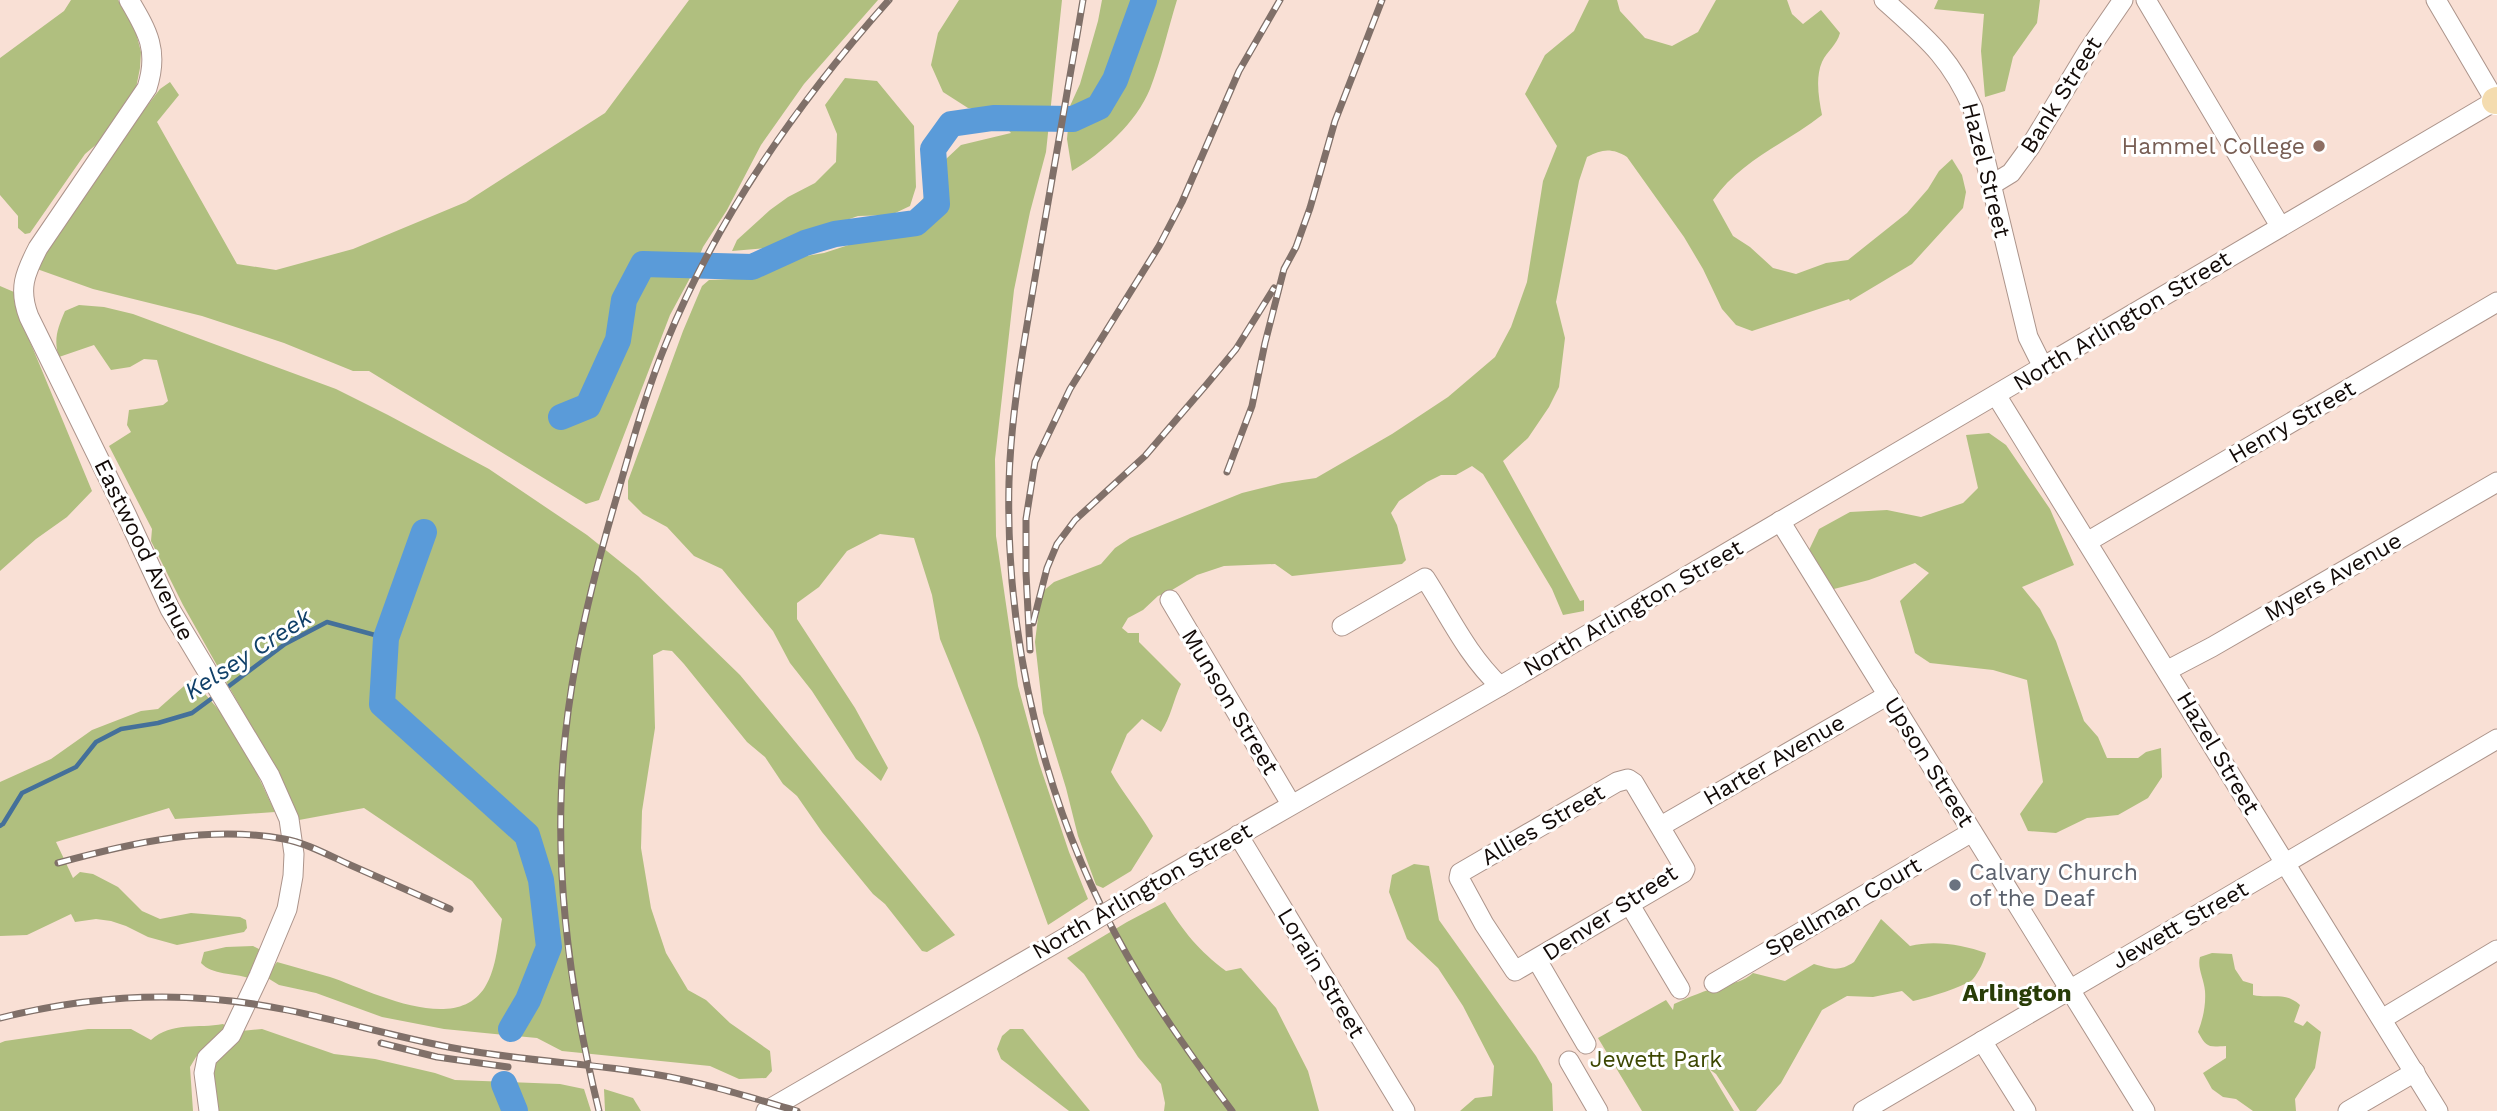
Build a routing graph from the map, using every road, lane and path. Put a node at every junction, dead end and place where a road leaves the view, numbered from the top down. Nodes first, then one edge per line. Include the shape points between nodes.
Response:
1 (129, 0) edge
2 (1884, 0) edge
3 (2123, 0) edge
4 (2146, 0) edge
5 (2436, 0) edge
6 (2497, 102) edge
7 (1993, 184) junction
8 (2280, 226) junction
9 (2497, 302) edge
10 (2043, 367) junction
11 (1996, 394) junction
12 (2497, 482) edge
13 (1780, 521) junction
14 (2087, 542) junction
15 (1170, 600) dead end
16 (1342, 626) dead end
17 (2168, 670) junction
18 (1500, 686) junction
19 (1888, 695) junction
20 (2497, 739) edge
21 (1291, 804) junction
22 (1661, 827) junction
23 (1972, 832) junction
24 (1238, 835) junction
25 (2285, 863) junction
26 (1630, 905) junction
27 (2497, 950) edge
28 (1537, 960) junction
29 (1515, 971) joint
30 (1713, 983) dead end
31 (1680, 989) dead end
32 (2069, 989) junction
33 (2382, 1019) junction
34 (1982, 1041) junction
35 (1587, 1044) dead end
36 (1569, 1061) dead end
37 (2415, 1072) junction
38 (209, 1111) edge
39 (766, 1111) edge
40 (1405, 1111) edge
41 (1598, 1111) edge
42 (1863, 1111) edge
43 (2025, 1111) edge
44 (2145, 1111) edge
45 (2348, 1111) edge
46 (2438, 1111) edge

1 - 38 street, Eastwood Avenue via 151,42 153,66 147,88 37,248 22,295 170,609 270,776 289,819 293,876 286,909 231,1035 207,1058 204,1073
2 - 7 street, Hazel Street via 1936,47 1964,88
3 - 7 street, Bank Street via 2030,148 2011,173
4 - 8 street
5 - 6 street
6 - 8 street, North Arlington Street
7 - 10 street, Hazel Street via 2028,337
8 - 10 street, North Arlington Street
9 - 14 street, Henry Street
10 - 11 street, North Arlington Street
11 - 13 street, North Arlington Street
11 - 14 street, Hazel Street
12 - 17 street, Myers Avenue
13 - 18 street, North Arlington Street
13 - 19 street, Upson Street
14 - 17 street, Hazel Street
15 - 21 street, Munson Street
16 - 18 street via 1425,578 1481,668
17 - 25 street, Hazel Street
18 - 21 street, North Arlington Street
19 - 22 street, Harter Avenue
19 - 23 street, Upson Street
20 - 25 street, Jewett Street
21 - 24 street, North Arlington Street
22 - 26 street, Denver Street via 1685,869
22 - 29 street, Allies Street via 1628,779 1460,873 1484,924
23 - 30 street, Spellman Court
23 - 32 street, Upson Street
24 - 39 street, North Arlington Street, bridge
24 - 40 street, Lorain Street
25 - 32 street, Jewett Street
25 - 33 street, Hazel Street
26 - 28 street, Denver Street
26 - 31 street
27 - 33 street
28 - 29 street, Denver Street
28 - 35 street
32 - 34 street, Jewett Street
32 - 44 street, Upson Street
33 - 37 street, Hazel Street
34 - 42 street, Jewett Street
34 - 43 street
36 - 41 street
37 - 45 street
37 - 46 street, Hazel Street

